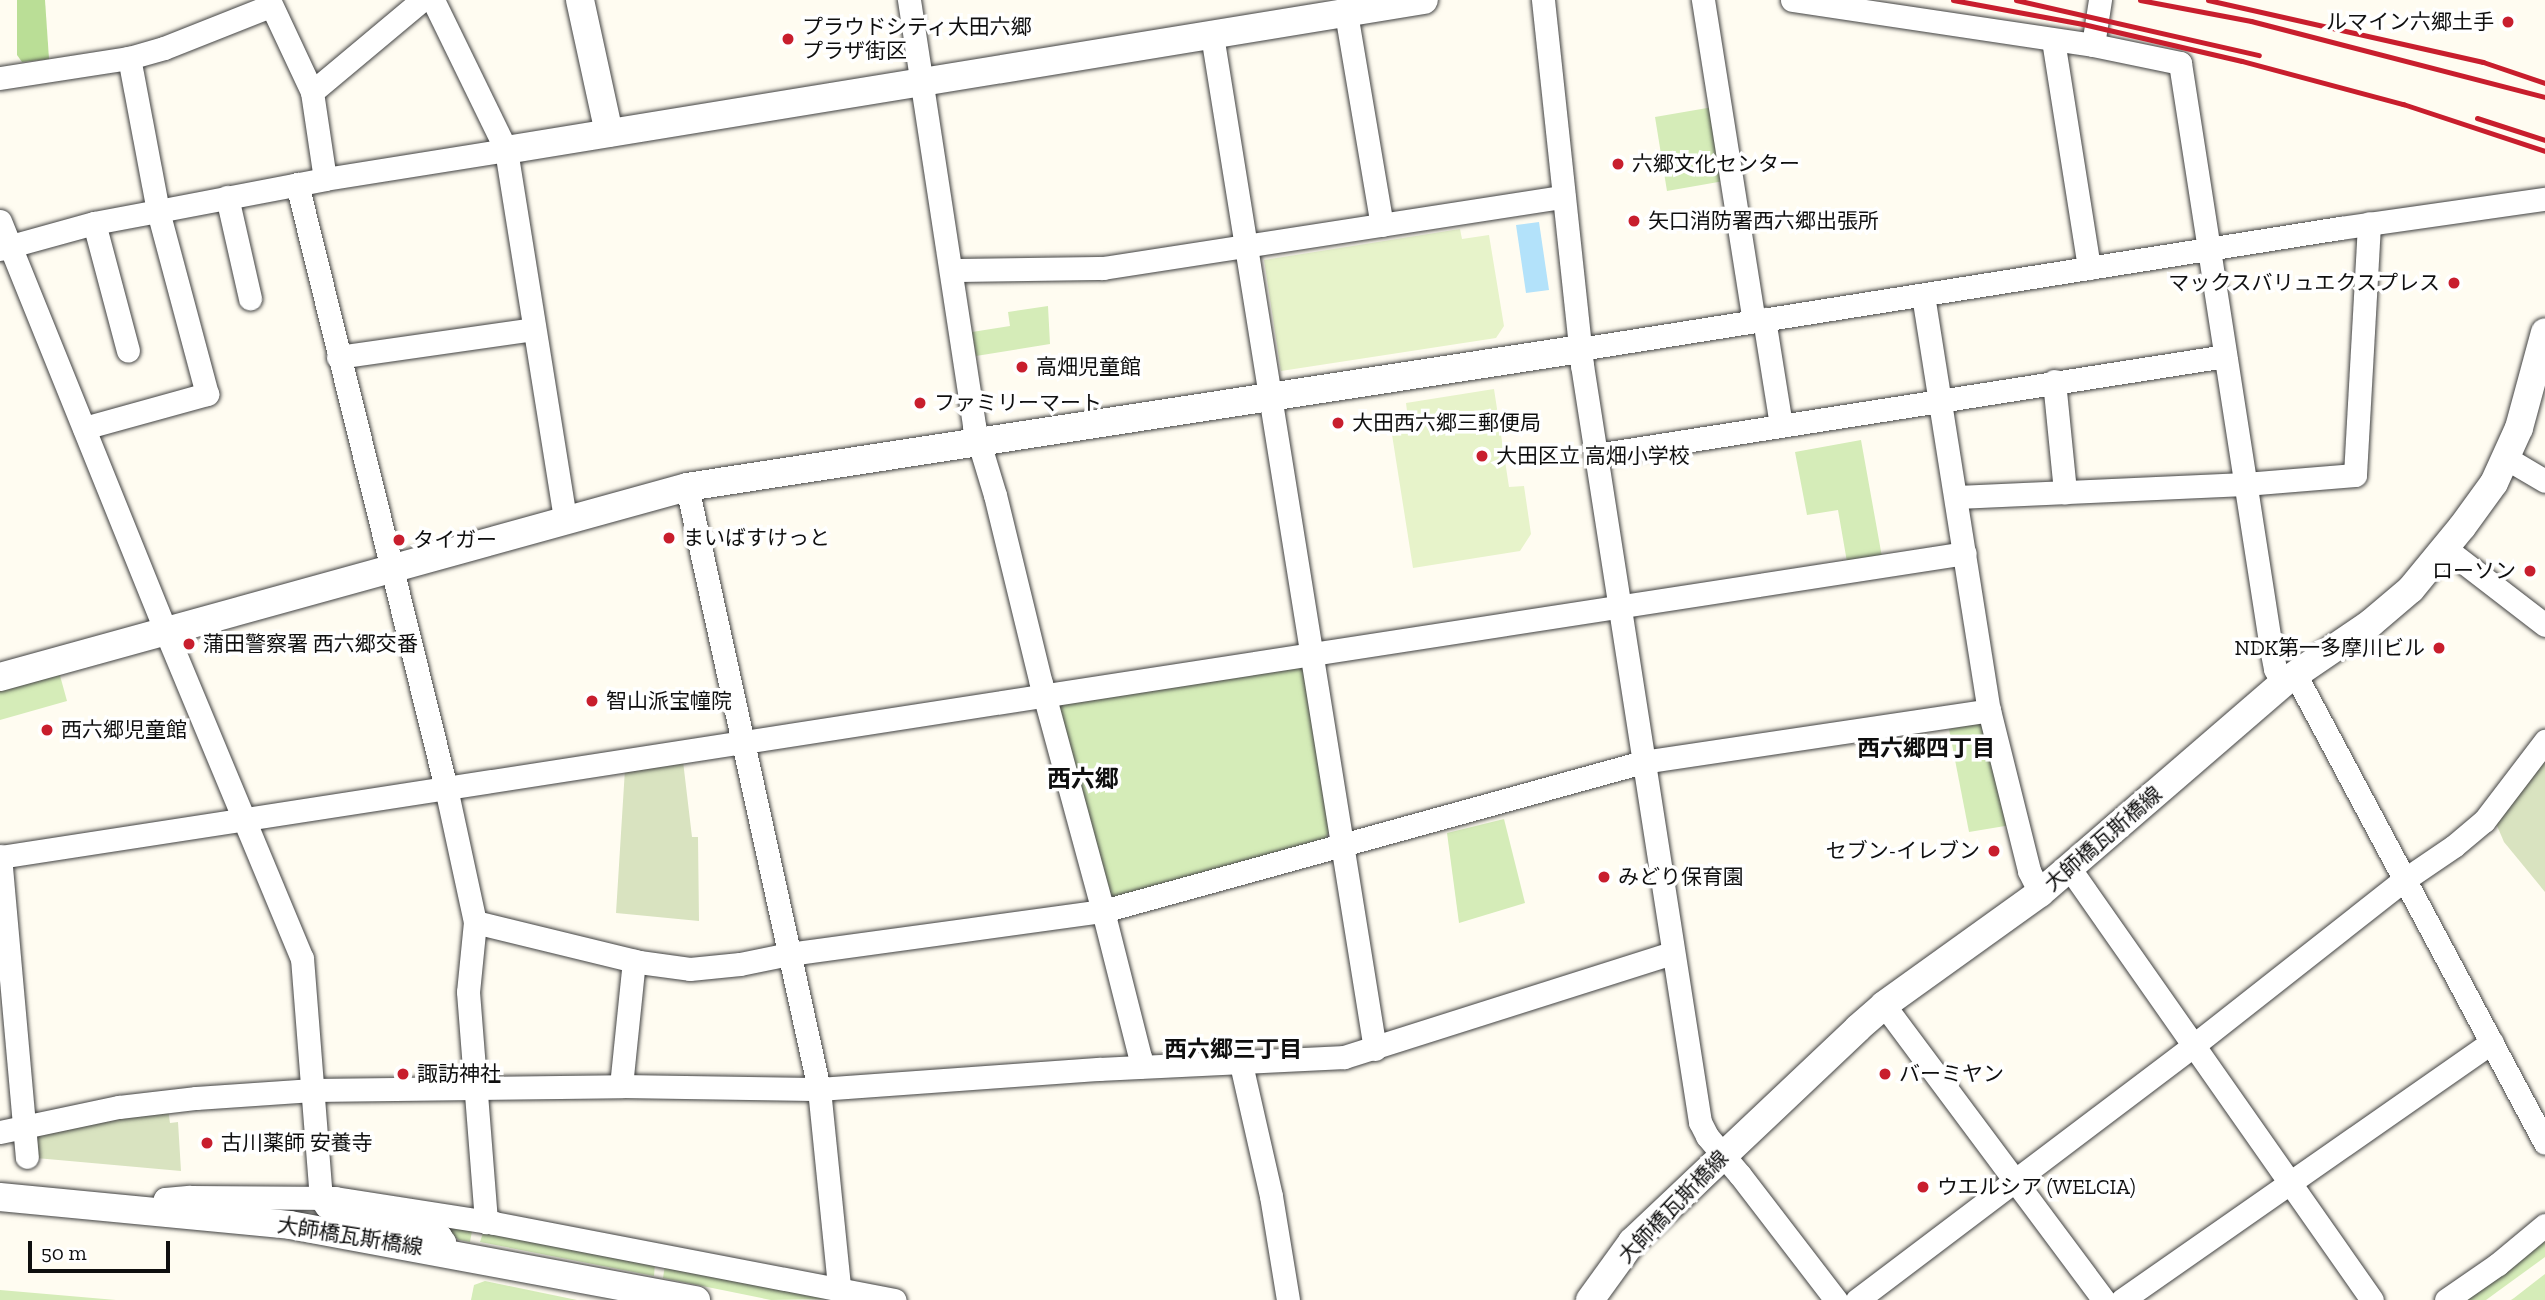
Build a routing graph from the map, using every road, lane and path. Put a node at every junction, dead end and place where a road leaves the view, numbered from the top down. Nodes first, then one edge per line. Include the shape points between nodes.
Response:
1 (422, 0) edge
2 (433, 0) edge
3 (580, 0) edge
4 (909, 0) edge
5 (1424, 0) edge
6 (1543, 0) edge
7 (1703, 0) edge
8 (1792, 0) edge
9 (2100, 0) edge
10 (269, 3) edge
11 (1346, 13) junction
12 (1212, 35) junction
13 (2053, 40) junction
14 (2093, 45) junction
15 (129, 58) junction
16 (0, 78) edge
17 (921, 82) junction
18 (312, 92) junction
19 (609, 133) junction
20 (506, 150) junction
21 (325, 179) junction
22 (297, 184) junction
23 (228, 197) junction
24 (1564, 197) junction
25 (2545, 199) edge
26 (158, 211) junction
27 (0, 221) edge
28 (94, 223) junction
29 (2369, 223) junction
30 (1382, 225) junction
31 (1246, 246) junction
32 (6, 247) edge
33 (2208, 250) junction
34 (2090, 268) junction
35 (952, 270) junction
36 (1923, 295) junction
37 (250, 298) dead end
38 (1759, 320) junction
39 (534, 329) junction
40 (2543, 346) edge
41 (1580, 349) junction
42 (128, 351) dead end
43 (2225, 356) junction
44 (338, 357) junction
45 (2054, 380) junction
46 (1271, 396) junction
47 (1940, 399) junction
48 (1781, 425) junction
49 (84, 428) junction
50 (978, 442) junction
51 (1596, 454) junction
52 (2506, 458) junction
53 (2545, 481) edge
54 (2245, 484) junction
55 (687, 486) junction
56 (2064, 492) junction
57 (1957, 497) junction
58 (565, 520) junction
59 (2445, 548) junction
60 (1965, 553) junction
61 (391, 569) junction
62 (1619, 608) junction
63 (2545, 625) edge
64 (166, 632) junction
65 (1309, 653) junction
66 (0, 677) edge
67 (2289, 678) junction
68 (1045, 696) junction
69 (1989, 710) junction
70 (2545, 741) edge
71 (742, 744) junction
72 (1643, 762) junction
73 (446, 788) junction
74 (244, 820) junction
75 (1340, 845) junction
76 (0, 857) edge
77 (2070, 869) junction
78 (2404, 880) junction
79 (2040, 893) junction
80 (1103, 911) junction
81 (475, 922) junction
82 (1672, 953) junction
83 (789, 954) junction
84 (634, 961) junction
85 (1884, 1005) junction
86 (2492, 1042) junction
87 (2194, 1045) junction
88 (1375, 1049) junction
89 (1241, 1064) junction
90 (1139, 1067) junction
91 (477, 1086) junction
92 (621, 1086) junction
93 (819, 1089) junction
94 (313, 1090) junction
95 (24, 1127) junction
96 (0, 1132) edge
97 (2545, 1143) edge
98 (1724, 1155) junction
99 (27, 1157) dead end
100 (2014, 1181) junction
101 (2291, 1183) junction
102 (0, 1196) edge
103 (321, 1199) junction
104 (160, 1211) junction
105 (486, 1222) junction
106 (2545, 1225) edge
107 (444, 1251) junction
108 (839, 1287) junction
109 (696, 1300) edge
110 (895, 1300) edge
111 (1288, 1300) edge
112 (1590, 1300) edge
113 (1836, 1300) edge
114 (1857, 1300) edge
115 (2104, 1300) edge
116 (2122, 1300) edge
117 (2372, 1300) edge
118 (2446, 1300) edge

1 - 18 street
2 - 20 street
3 - 19 street
4 - 17 street
5 - 11 street
6 - 24 street
7 - 38 street
8 - 13 street
9 - 14 street
10 - 15 street
10 - 18 street
11 - 12 street
11 - 30 street
12 - 17 street
12 - 31 street
13 - 14 street
13 - 34 street
14 - 33 street via 2180,63
15 - 16 street
15 - 26 street
17 - 19 street
17 - 35 street
18 - 21 street
19 - 20 street
20 - 21 street
20 - 39 street
21 - 22 street
22 - 23 street
22 - 44 street
23 - 26 street
23 - 37 street
24 - 30 street
24 - 41 street
25 - 29 street
26 - 28 street
26 - 49 street via 207,394
27 - 32 street
28 - 32 street
28 - 42 street
29 - 33 street
29 - 54 street via 2355,475
30 - 31 street
31 - 35 street via 1103,268
31 - 46 street
32 - 49 street
33 - 34 street
33 - 43 street
34 - 36 street
35 - 50 street
36 - 38 street
36 - 47 street
38 - 41 street
38 - 48 street
39 - 44 street
39 - 58 street
40 - 52 street, 大師橋瓦斯橋線
41 - 46 street
41 - 51 street
43 - 45 street
43 - 54 street
44 - 61 street
45 - 47 street
45 - 56 street
46 - 50 street
46 - 65 street
47 - 48 street
47 - 57 street
48 - 51 street
49 - 64 street
50 - 55 street
50 - 68 street via 1008,542
51 - 62 street
52 - 53 street
52 - 59 street, 大師橋瓦斯橋線 via 2478,506
54 - 56 street
54 - 67 street via 2275,669
55 - 58 street
55 - 71 street
56 - 57 street
57 - 60 street
58 - 61 street
59 - 63 street
59 - 67 street, 大師橋瓦斯橋線 via 2391,607
60 - 62 street
60 - 69 street
61 - 64 street
61 - 73 street
62 - 65 street
62 - 72 street
64 - 66 street
64 - 74 street
65 - 68 street
65 - 75 street
67 - 77 street, 大師橋瓦斯橋線
67 - 78 street
68 - 71 street
68 - 80 street
69 - 72 street
69 - 79 street via 2029,871
70 - 78 street via 2484,821
71 - 73 street
71 - 83 street
72 - 75 street
72 - 82 street
73 - 74 street
73 - 81 street
74 - 76 street
74 - 94 street via 302,958
75 - 80 street
75 - 88 street
76 - 95 street
77 - 79 street, 大師橋瓦斯橋線
77 - 87 street
78 - 86 street
78 - 87 street
79 - 85 street, 大師橋瓦斯橋線
80 - 83 street
80 - 90 street
81 - 84 street
81 - 91 street via 468,992
82 - 88 street
82 - 98 street via 1700,1122
83 - 84 street via 690,970
83 - 93 street
84 - 92 street
85 - 98 street, 大師橋瓦斯橋線
85 - 100 street
86 - 97 street
86 - 101 street
87 - 100 street
87 - 101 street
88 - 89 street via 1344,1058
89 - 90 street
89 - 111 street via 1271,1196
90 - 93 street
91 - 92 street
91 - 94 street
91 - 105 street
92 - 93 street
93 - 108 street
94 - 95 street via 119,1107
94 - 103 street
95 - 96 street
95 - 99 street
98 - 112 street, 大師橋瓦斯橋線 via 1632,1242
98 - 113 street
100 - 114 street
100 - 115 street
101 - 116 street
101 - 117 street
102 - 104 street, 大師橋瓦斯橋線
103 - 104 street via 190,1197 164,1199
103 - 105 street
103 - 107 street via 326,1206 440,1236
104 - 107 street, 大師橋瓦斯橋線 via 290,1225
105 - 108 street
106 - 118 street
107 - 109 street, 大師橋瓦斯橋線
108 - 110 street

